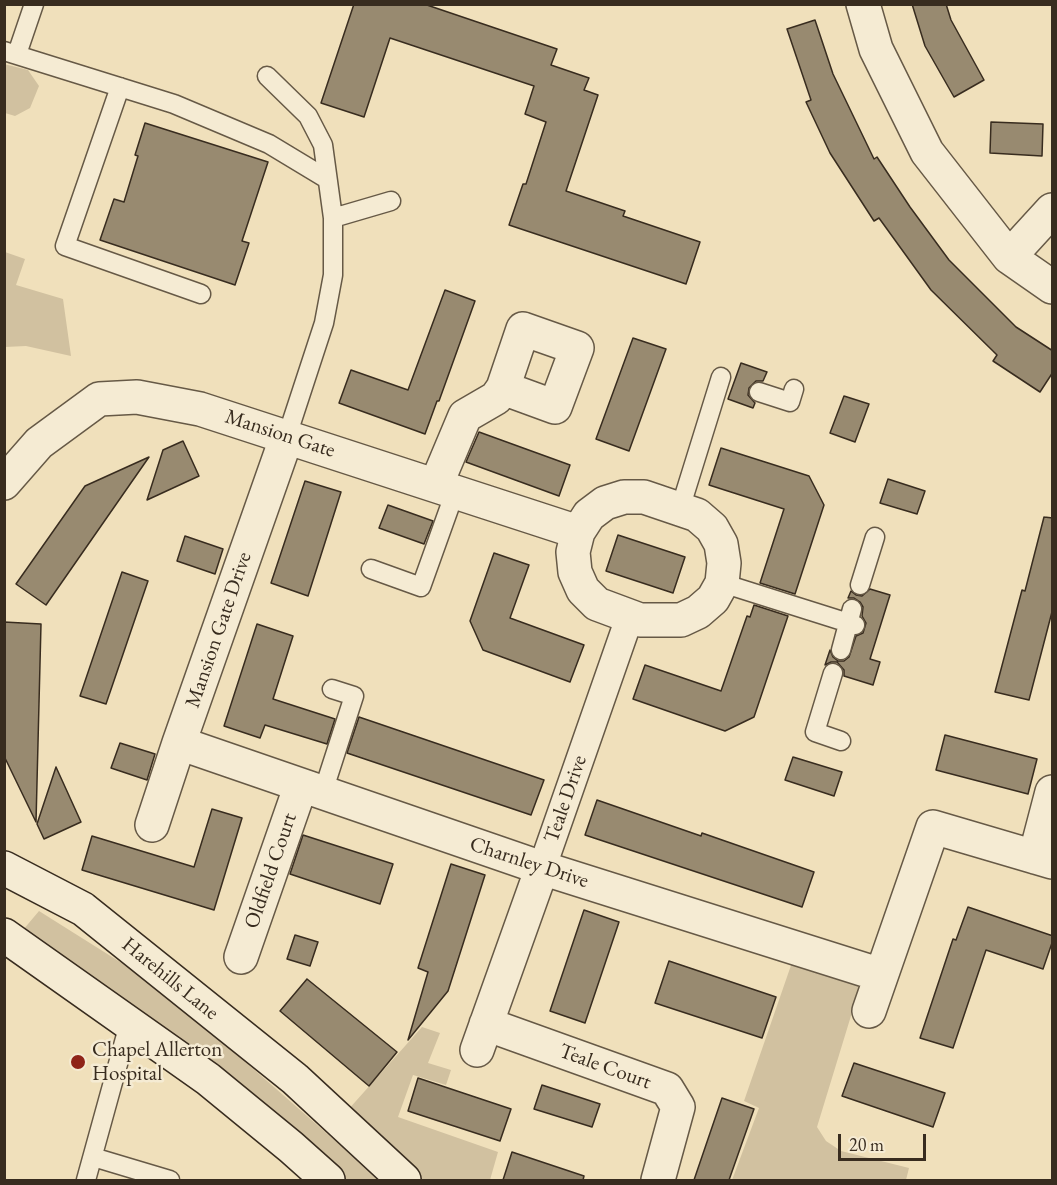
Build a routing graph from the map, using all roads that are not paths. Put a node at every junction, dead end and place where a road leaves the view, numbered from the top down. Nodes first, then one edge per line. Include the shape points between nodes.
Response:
1 (34, 4) edge
2 (863, 4) edge
3 (11, 53) edge
4 (267, 76) dead end
5 (120, 87) junction
6 (327, 179) junction
7 (391, 201) dead end
8 (1053, 210) edge
9 (333, 218) junction
10 (1009, 257) junction
11 (1053, 287) edge
12 (201, 294) dead end
13 (722, 377) dead end
14 (503, 388) dead end
15 (794, 389) dead end
16 (759, 392) dead end
17 (287, 436) junction
18 (4, 483) edge
19 (446, 489) junction
20 (680, 509) junction
21 (578, 532) junction
22 (875, 537) dead end
23 (371, 569) dead end
24 (722, 583) junction
25 (860, 585) dead end
26 (630, 616) junction
27 (841, 650) dead end
28 (833, 673) dead end
29 (332, 688) dead end
30 (841, 741) dead end
31 (179, 742) junction
32 (312, 788) junction
33 (1053, 792) edge
34 (152, 825) dead end
35 (1044, 860) edge
36 (4, 868) edge
37 (542, 868) junction
38 (4, 935) edge
39 (241, 957) dead end
40 (881, 975) junction
41 (869, 1011) dead end
42 (129, 1024) junction
43 (482, 1037) joint
44 (93, 1157) junction
45 (86, 1180) edge
46 (170, 1180) edge
47 (327, 1180) edge
48 (404, 1180) edge
49 (658, 1180) edge

1 - 3 lane
2 - 10 street via 876,49 927,152
3 - 5 lane
4 - 6 lane via 308,116 323,145
5 - 6 lane via 174,104 269,144
5 - 12 lane via 65,246
6 - 9 lane
7 - 9 lane
8 - 10 street
9 - 17 lane via 333,275 324,323
10 - 11 street
13 - 20 lane
14 - 19 street via 496,398 465,416
15 - 16 lane via 790,402
17 - 18 street, Mansion Gate via 200,409 137,397 99,399 39,443
17 - 19 street, Mansion Gate
17 - 31 street, Mansion Gate Drive
19 - 21 street, Mansion Gate
19 - 23 lane via 421,587
20 - 21 street via 644,497 624,497 604,503 589,515
20 - 24 street via 698,515 712,528 721,544
21 - 26 street via 573,552 575,572 583,590 597,604
22 - 25 lane
24 - 26 street via 705,606 681,620 640,620
24 - 27 lane via 852,619
26 - 37 street, Teale Drive
28 - 30 lane via 806,729
29 - 32 lane via 354,696
31 - 32 street, Charnley Drive
31 - 34 street, Mansion Gate Drive
32 - 37 street, Charnley Drive
32 - 39 street, Oldfield Court
33 - 35 street
35 - 40 street via 933,827
36 - 48 street, Harehills Lane via 83,909 295,1079
37 - 40 street, Charnley Drive
37 - 43 street, Teale Drive
38 - 42 street
40 - 41 street
42 - 44 lane
42 - 47 street via 208,1079
43 - 49 street, Teale Court via 667,1089 678,1107
44 - 45 lane
44 - 46 lane

